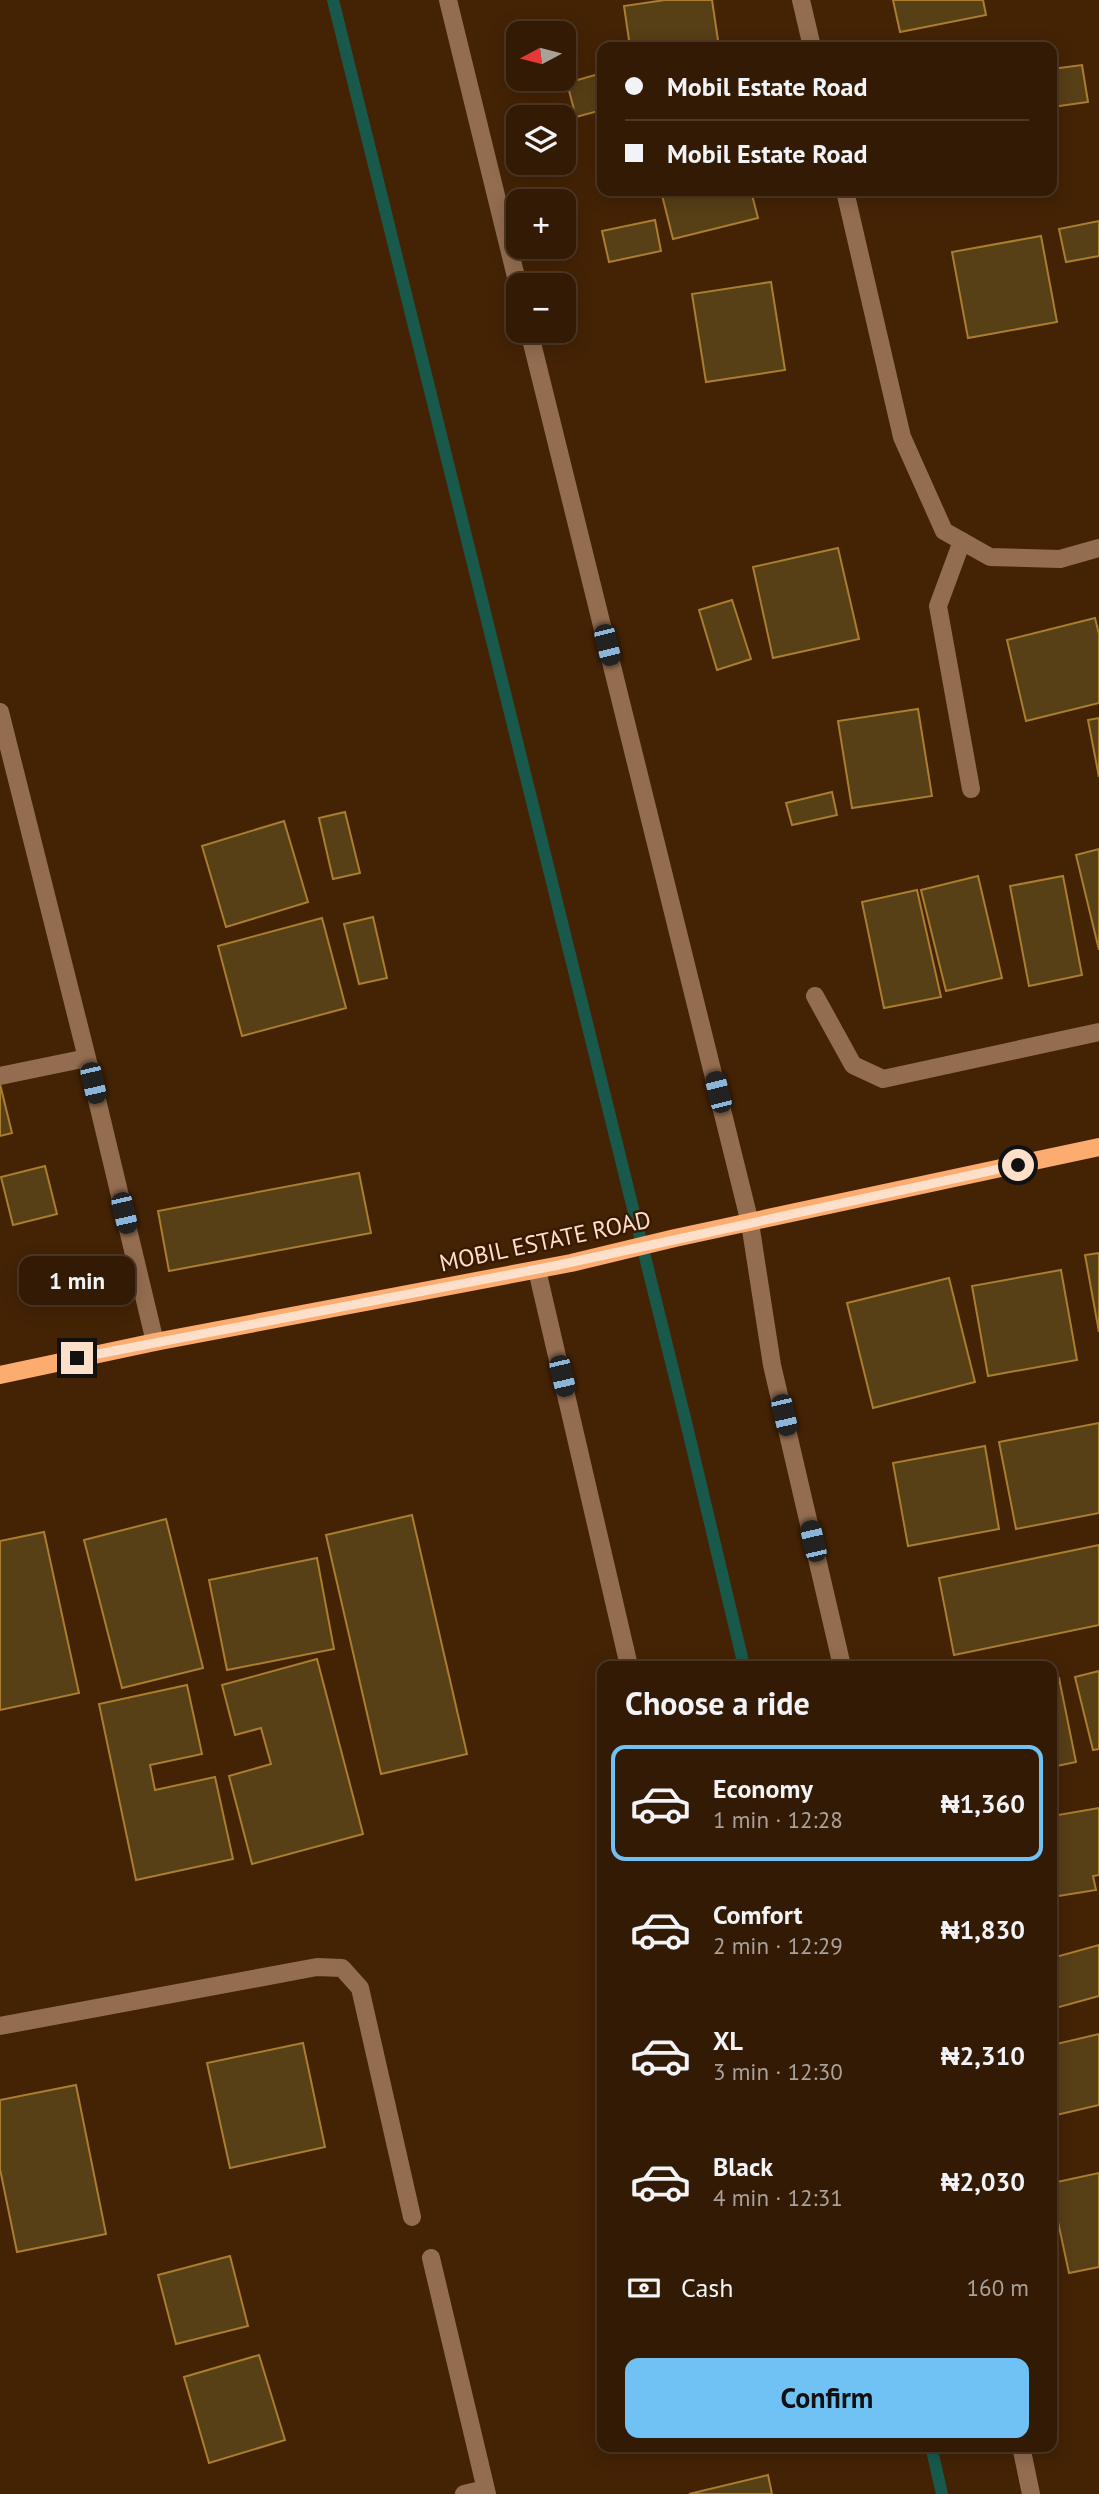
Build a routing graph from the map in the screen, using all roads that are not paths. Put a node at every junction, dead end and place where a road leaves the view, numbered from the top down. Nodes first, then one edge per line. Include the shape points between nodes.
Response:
1 (448, 0) edge
2 (801, 0) edge
3 (811, 42) edge
4 (846, 196) edge
5 (515, 273) edge
6 (532, 343) edge
7 (962, 541) junction
8 (1099, 548) edge
9 (0, 712) edge
10 (971, 789) dead end
11 (816, 996) dead end
12 (1099, 1032) edge
13 (87, 1058) junction
14 (0, 1076) edge
15 (1099, 1147) edge
16 (750, 1223) junction
17 (537, 1270) junction
18 (155, 1342) junction
19 (0, 1375) edge
20 (628, 1661) edge
21 (841, 1661) edge
22 (0, 2026) edge
23 (411, 2217) dead end
24 (431, 2258) dead end
25 (1022, 2452) edge
26 (486, 2491) edge
27 (464, 2494) edge
28 (1031, 2494) edge

1 - 5 street
2 - 3 street
4 - 7 street via 902,437 944,531
6 - 16 street
7 - 8 street via 990,556 1059,559
7 - 10 street via 938,606
9 - 13 street
11 - 12 street via 853,1065 883,1079
13 - 14 street
13 - 18 street
15 - 16 main road, MOBIL ESTATE ROAD
16 - 17 main road, MOBIL ESTATE ROAD
16 - 21 street via 772,1365
17 - 18 main road, MOBIL ESTATE ROAD
17 - 20 street
18 - 19 main road, MOBIL ESTATE ROAD
22 - 23 street via 317,1967 342,1968 360,1989
24 - 26 street
25 - 28 street
26 - 27 street

